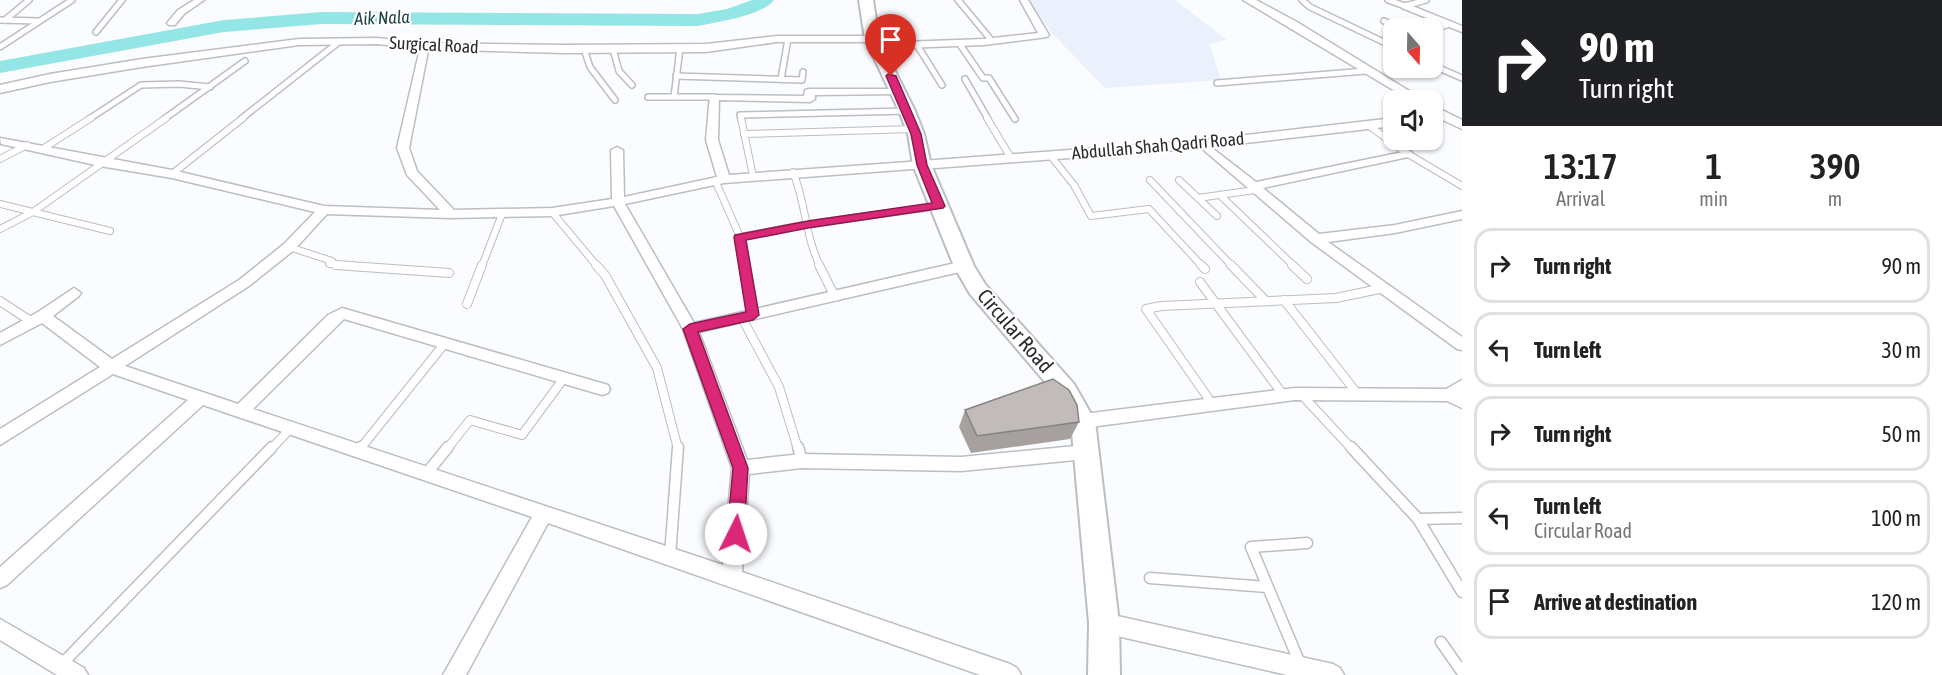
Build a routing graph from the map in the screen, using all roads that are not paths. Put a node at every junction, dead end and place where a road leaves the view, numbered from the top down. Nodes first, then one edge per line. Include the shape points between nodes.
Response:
1 (29, 0) edge
2 (72, 0) edge
3 (122, 0) edge
4 (200, 0) edge
5 (866, 0) edge
6 (958, 0) edge
7 (1024, 0) edge
8 (1248, 0) edge
9 (1302, 0) edge
10 (1388, 0) edge
11 (1426, 0) edge
12 (1408, 3) edge
13 (2, 21) edge
14 (39, 21) junction
15 (172, 23) dead end
16 (1450, 24) junction
17 (1443, 26) edge
18 (1462, 28) edge
19 (96, 32) dead end
20 (788, 39) junction
21 (340, 40) junction
22 (992, 41) junction
23 (874, 42) junction
24 (959, 43) junction
25 (1383, 43) edge
26 (917, 45) junction
27 (0, 46) edge
28 (424, 46) junction
29 (680, 48) junction
30 (584, 49) junction
31 (613, 49) junction
32 (245, 61) dead end
33 (1443, 70) edge
34 (1366, 71) junction
35 (803, 72) dead end
36 (676, 76) junction
37 (1462, 78) edge
38 (781, 79) junction
39 (965, 80) dead end
40 (1217, 83) dead end
41 (632, 85) dead end
42 (942, 85) dead end
43 (210, 87) junction
44 (0, 88) edge
45 (1400, 90) edge
46 (674, 97) junction
47 (714, 97) junction
48 (648, 98) dead end
49 (615, 100) dead end
50 (907, 110) junction
51 (1462, 113) edge
52 (1443, 116) edge
53 (1015, 118) dead end
54 (1443, 118) edge
55 (1383, 123) edge
56 (1368, 125) junction
57 (1462, 125) edge
58 (744, 134) junction
59 (1, 141) edge
60 (1203, 144) junction
61 (27, 145) junction
62 (44, 148) junction
63 (617, 150) dead end
64 (1408, 154) junction
65 (1050, 155) junction
66 (1011, 158) junction
67 (0, 159) edge
68 (100, 162) junction
69 (922, 165) junction
70 (793, 172) junction
71 (172, 174) junction
72 (753, 176) junction
73 (719, 179) junction
74 (1150, 180) dead end
75 (1179, 180) dead end
76 (1462, 186) edge
77 (1254, 188) junction
78 (1220, 195) junction
79 (1198, 198) junction
80 (618, 202) junction
81 (0, 204) edge
82 (939, 206) junction
83 (324, 210) junction
84 (33, 212) junction
85 (552, 212) junction
86 (452, 214) junction
87 (502, 214) junction
88 (1462, 215) edge
89 (1217, 216) dead end
90 (808, 224) junction
91 (0, 229) edge
92 (110, 231) dead end
93 (740, 237) junction
94 (1316, 239) junction
95 (289, 247) junction
96 (964, 266) junction
97 (1205, 269) dead end
98 (449, 273) dead end
99 (1307, 279) dead end
100 (1200, 282) dead end
101 (1379, 289) dead end
102 (74, 293) dead end
103 (835, 297) junction
104 (1284, 300) junction
105 (0, 301) edge
106 (1266, 301) junction
107 (1214, 303) junction
108 (468, 304) dead end
109 (747, 317) junction
110 (37, 319) junction
111 (690, 329) junction
112 (0, 340) edge
113 (445, 343) junction
114 (1462, 345) edge
115 (113, 368) junction
116 (564, 378) junction
117 (602, 390) dead end
118 (1356, 392) junction
119 (1301, 394) junction
120 (1458, 394) edge
121 (1284, 396) junction
122 (201, 397) junction
123 (1213, 405) junction
124 (241, 411) junction
125 (1083, 421) junction
126 (291, 428) junction
127 (0, 438) edge
128 (358, 451) junction
129 (1086, 452) junction
130 (802, 461) junction
131 (741, 468) junction
132 (426, 474) junction
133 (544, 513) junction
134 (1462, 518) edge
135 (1418, 519) junction
136 (1307, 543) dead end
137 (670, 556) junction
138 (732, 577) junction
139 (1150, 578) dead end
140 (0, 579) edge
141 (1267, 587) junction
142 (1462, 592) edge
143 (1104, 623) junction
144 (0, 628) edge
145 (1441, 642) dead end
146 (69, 670) edge
147 (1303, 670) junction
148 (1462, 672) edge
149 (454, 675) edge
150 (1010, 675) edge
151 (1104, 675) edge
152 (1333, 675) edge

1 - 13 lane
2 - 14 lane
3 - 19 lane
4 - 15 street
5 - 23 main road, Circular Road
6 - 22 lane
7 - 22 street via 1044,35
8 - 34 street
9 - 25 lane
10 - 12 lane
11 - 12 lane
12 - 16 street
13 - 14 lane
14 - 27 lane
16 - 17 lane
16 - 18 street
20 - 23 street, Surgical Road
20 - 29 street, Surgical Road
20 - 38 lane
21 - 28 street, Surgical Road
21 - 44 street, Surgical Road via 261,45
21 - 71 lane
22 - 24 street
23 - 26 street
23 - 50 main road, Circular Road
24 - 26 street
24 - 53 lane via 982,78 989,78
26 - 42 lane
28 - 30 street, Surgical Road
28 - 86 street via 403,148 411,172
29 - 31 street, Surgical Road
29 - 36 lane
30 - 31 street, Surgical Road
30 - 49 lane via 590,67
31 - 41 lane via 620,71
32 - 43 lane
33 - 37 lane
34 - 40 lane
34 - 45 street
35 - 38 lane via 802,80
36 - 38 lane
36 - 46 lane
39 - 66 lane
43 - 62 lane via 141,85
43 - 68 lane
46 - 47 lane
46 - 48 lane
47 - 50 street via 810,99 808,92
47 - 73 street via 712,140
50 - 58 lane
50 - 58 lane via 740,115
50 - 69 main road, Circular Road
51 - 52 street
54 - 57 street
55 - 56 street, Abdullah Shah Qadri Road
56 - 60 street, Abdullah Shah Qadri Road
56 - 64 lane
58 - 72 lane
59 - 61 street
60 - 65 street, Abdullah Shah Qadri Road
60 - 77 street
61 - 62 street
61 - 67 lane
62 - 68 street
63 - 80 street
64 - 76 lane
64 - 77 street
65 - 66 street, Abdullah Shah Qadri Road
65 - 97 lane via 1074,185 1091,216 1149,209
66 - 69 street, Abdullah Shah Qadri Road
68 - 71 street
68 - 84 lane
69 - 70 street
69 - 82 main road, Circular Road
70 - 72 street
70 - 90 lane
71 - 83 street
72 - 73 street
73 - 80 street
73 - 93 lane
74 - 106 lane
75 - 79 lane
77 - 78 lane
77 - 94 street
78 - 79 lane
78 - 99 lane
79 - 89 lane
80 - 85 street
80 - 111 street
81 - 84 lane
82 - 90 lane
82 - 96 main road, Circular Road
83 - 86 street
83 - 95 street
84 - 91 lane
84 - 92 lane
85 - 87 street
85 - 137 lane via 605,275 657,368 678,448
86 - 87 street
87 - 108 lane
88 - 94 street
90 - 93 lane
90 - 103 lane via 813,250
93 - 109 lane
94 - 114 street
95 - 98 lane via 332,261 330,264
95 - 115 street via 244,283
96 - 103 street
96 - 125 main road, Circular Road via 977,289 1066,390
100 - 107 lane
101 - 104 lane via 1336,298
102 - 110 street
103 - 109 street
104 - 106 lane
104 - 118 lane
105 - 110 lane
106 - 107 lane
107 - 121 lane
107 - 123 lane via 1146,309
109 - 111 street
109 - 130 lane via 779,387
110 - 112 street
110 - 115 street
111 - 131 street
113 - 116 street
113 - 124 street via 342,313
113 - 128 lane
115 - 122 street
115 - 127 street
116 - 117 street
116 - 132 lane via 522,435 470,420
118 - 119 street
118 - 120 street
119 - 121 street
119 - 135 lane
121 - 123 street
122 - 124 street
122 - 140 street
123 - 125 street
124 - 126 street
125 - 129 main road, Circular Road
126 - 128 street
126 - 146 lane
128 - 132 street
129 - 130 street via 961,464
129 - 143 main road, Circular Road
130 - 131 street
131 - 138 street
132 - 133 street
133 - 137 street
133 - 149 street
134 - 135 lane
135 - 142 lane
136 - 141 lane via 1251,547
137 - 138 street
138 - 150 street
139 - 141 lane
141 - 147 lane
143 - 147 street
143 - 151 main road, Circular Road
144 - 146 street
145 - 148 lane
147 - 152 street

